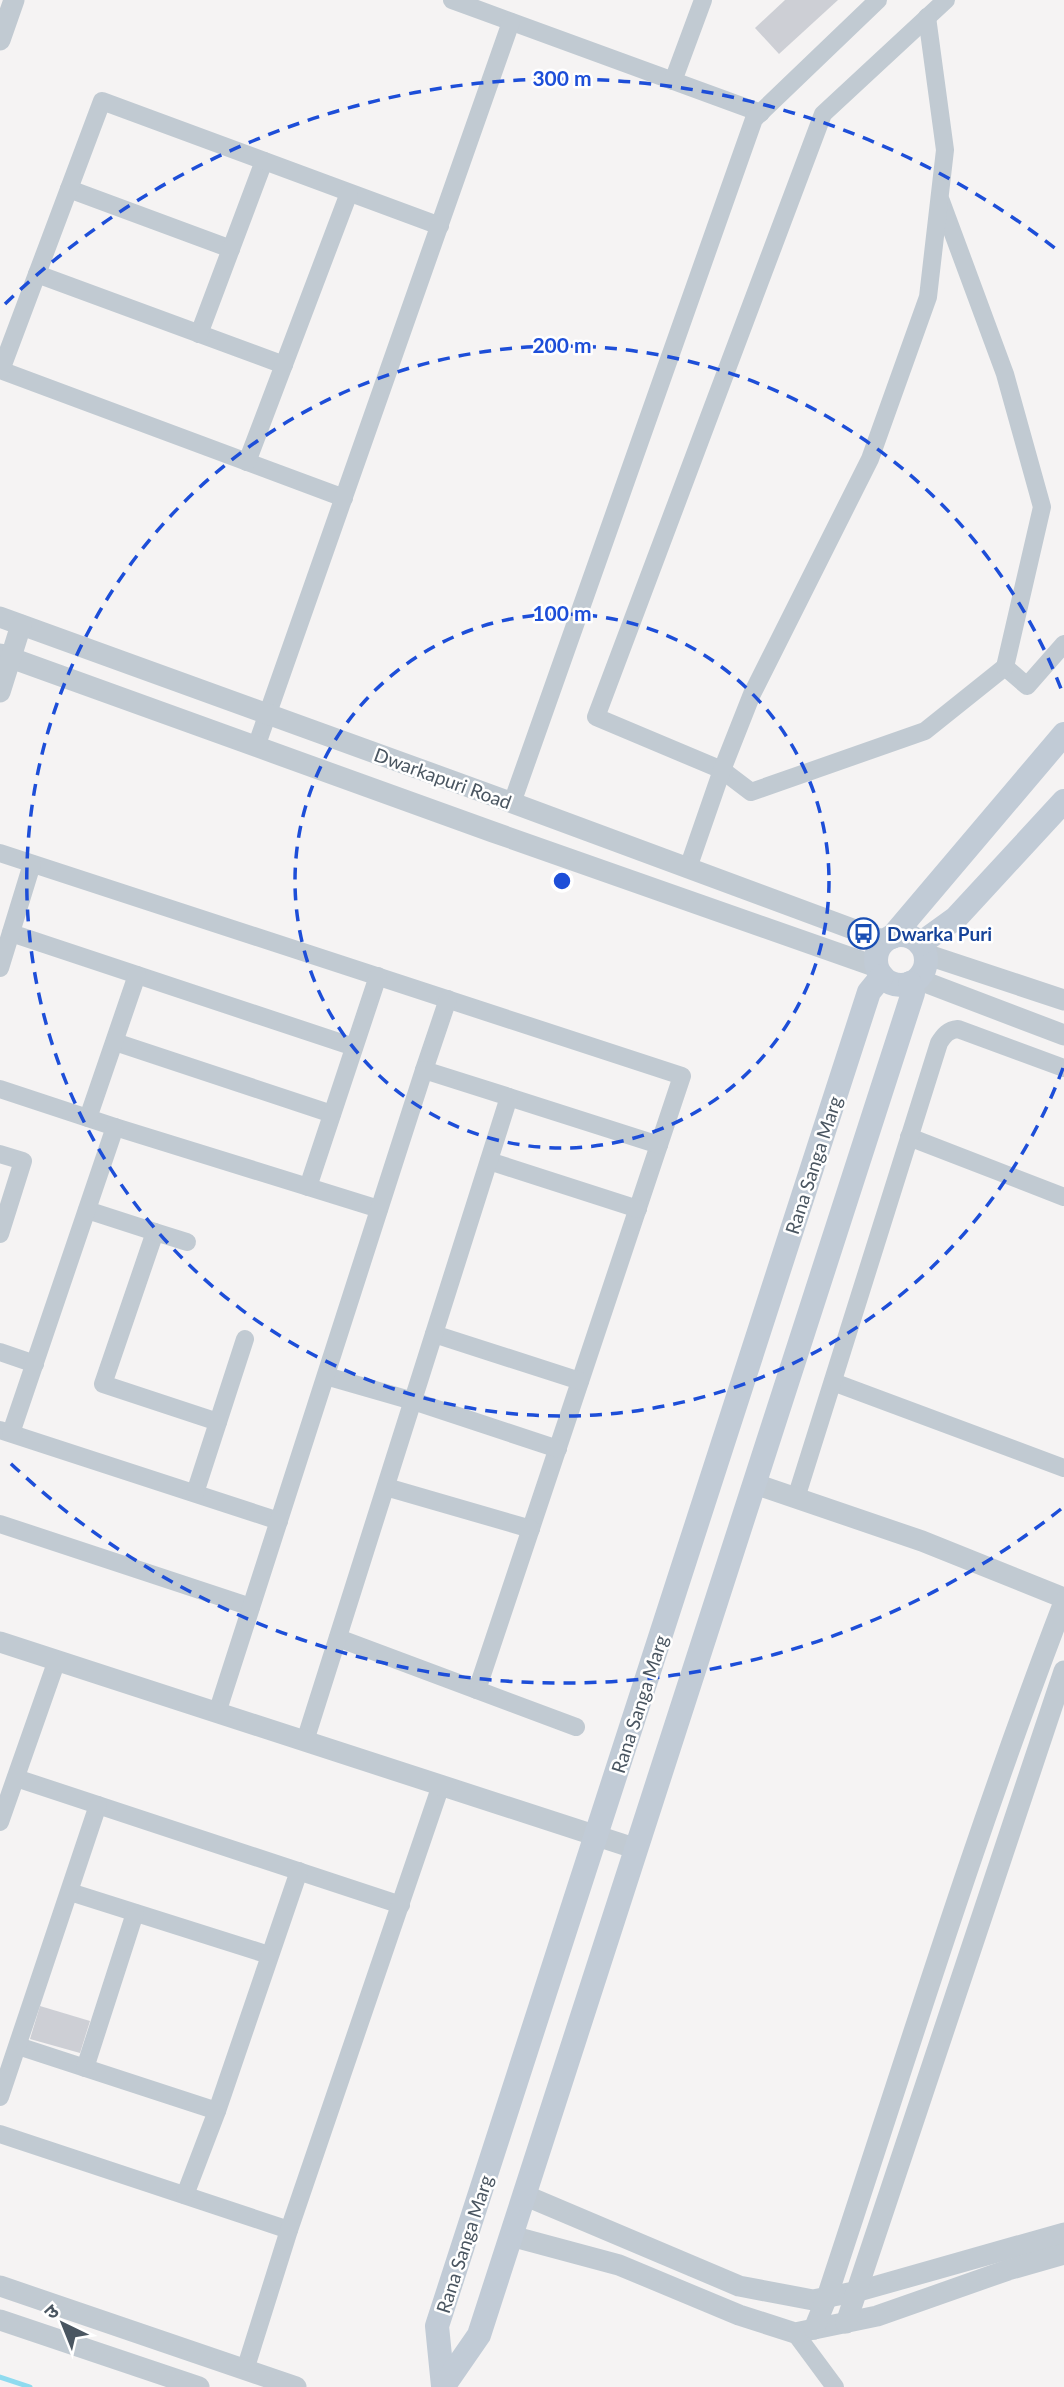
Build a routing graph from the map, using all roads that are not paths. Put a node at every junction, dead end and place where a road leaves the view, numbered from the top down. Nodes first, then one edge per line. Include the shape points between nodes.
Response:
1 (14, 0) edge
2 (452, 0) edge
3 (702, 0) edge
4 (878, 0) edge
5 (946, 0) edge
6 (928, 17) junction
7 (512, 22) junction
8 (0, 40) edge
9 (673, 81) junction
10 (761, 113) junction
11 (264, 161) junction
12 (69, 189) junction
13 (349, 193) junction
14 (939, 198) junction
15 (440, 226) junction
16 (231, 249) junction
17 (37, 274) junction
18 (199, 334) junction
19 (284, 365) junction
20 (1, 370) edge
21 (247, 462) junction
22 (344, 498) junction
23 (0, 617) edge
24 (21, 625) junction
25 (1064, 643) edge
26 (6, 656) edge
27 (1005, 667) junction
28 (0, 692) edge
29 (269, 714) junction
30 (1064, 734) edge
31 (257, 747) junction
32 (722, 770) junction
33 (1064, 801) edge
34 (512, 803) junction
35 (0, 853) edge
36 (32, 864) junction
37 (688, 868) junction
38 (11, 933) junction
39 (888, 939) junction
40 (923, 949) junction
41 (0, 968) edge
42 (880, 971) junction
43 (136, 975) junction
44 (378, 976) junction
45 (913, 981) junction
46 (448, 999) junction
47 (1064, 1000) edge
48 (1064, 1035) edge
49 (115, 1042) junction
50 (355, 1047) junction
51 (1064, 1068) edge
52 (424, 1070) junction
53 (0, 1089) edge
54 (509, 1097) junction
55 (332, 1114) junction
56 (88, 1118) junction
57 (115, 1128) junction
58 (909, 1137) junction
59 (659, 1145) junction
60 (0, 1154) edge
61 (489, 1161) junction
62 (308, 1187) junction
63 (1064, 1197) edge
64 (379, 1209) junction
65 (638, 1209) junction
66 (87, 1210) junction
67 (155, 1232) junction
68 (0, 1234) edge
69 (187, 1242) dead end
70 (434, 1334) junction
71 (246, 1339) dead end
72 (0, 1352) edge
73 (34, 1364) junction
74 (326, 1376) junction
75 (580, 1381) junction
76 (833, 1382) junction
77 (413, 1401) junction
78 (218, 1422) junction
79 (5, 1432) edge
80 (558, 1449) junction
81 (1064, 1468) edge
82 (755, 1484) junction
83 (386, 1488) junction
84 (195, 1493) junction
85 (796, 1499) junction
86 (279, 1521) junction
87 (0, 1524) edge
88 (531, 1529) junction
89 (1064, 1600) edge
90 (251, 1607) junction
91 (338, 1638) junction
92 (0, 1642) edge
93 (57, 1660) junction
94 (1064, 1671) edge
95 (477, 1690) junction
96 (217, 1713) junction
97 (576, 1727) dead end
98 (305, 1741) junction
99 (16, 1778) junction
100 (441, 1786) junction
101 (98, 1805) junction
102 (0, 1822) edge
103 (596, 1836) junction
104 (637, 1849) junction
105 (299, 1871) junction
106 (69, 1892) junction
107 (401, 1905) junction
108 (135, 1913) junction
109 (269, 1955) junction
110 (18, 2046) junction
111 (85, 2068) junction
112 (0, 2097) edge
113 (217, 2111) junction
114 (0, 2134) edge
115 (524, 2194) junction
116 (186, 2195) junction
117 (289, 2230) junction
118 (1064, 2233) edge
119 (511, 2236) junction
120 (1064, 2254) edge
121 (0, 2286) edge
122 (855, 2291) junction
123 (827, 2297) junction
124 (0, 2320) edge
125 (846, 2323) junction
126 (804, 2331) junction
127 (245, 2370) junction
128 (443, 2386) edge
129 (199, 2387) edge
130 (296, 2387) edge
131 (835, 2387) edge

1 - 8 street
2 - 7 street
3 - 9 street
4 - 10 street
5 - 6 street
6 - 14 street via 945,149
6 - 32 street via 823,114 596,716
7 - 9 street
7 - 15 street
9 - 10 street
10 - 34 street via 747,138
11 - 12 street via 102,101
11 - 13 street
11 - 16 street
12 - 16 street
12 - 17 street
13 - 15 street
13 - 19 street
14 - 27 street via 1005,374 1042,507
14 - 32 street via 928,297 870,459 752,694
15 - 22 street
16 - 18 street
17 - 18 street
17 - 20 street
18 - 19 street
19 - 21 street
20 - 21 street
21 - 22 street
22 - 29 street
23 - 24 street, Dwarkapuri Road
24 - 26 street
24 - 29 street, Dwarkapuri Road
25 - 27 street via 1027,686
26 - 28 street
26 - 31 street, Dwarkapuri Road
27 - 32 street via 925,731 751,792
29 - 31 street
29 - 34 street, Dwarkapuri Road
30 - 39 main road
31 - 42 street, Dwarkapuri Road
32 - 37 street
33 - 40 main road
34 - 37 street, Dwarkapuri Road
35 - 36 street
36 - 38 street
36 - 44 street
37 - 39 street, Dwarkapuri Road
38 - 41 street
38 - 43 street
39 - 40 main road via 907,936
39 - 42 main road via 877,953
40 - 45 main road via 925,968
40 - 47 street
42 - 45 main road via 895,984
42 - 103 main road, Rana Sanga Marg via 869,992
43 - 49 street
43 - 50 street
44 - 46 street
44 - 50 street
45 - 48 street
45 - 82 main road, Rana Sanga Marg via 914,993
46 - 52 street
46 - 59 street via 682,1076
49 - 55 street
49 - 56 street
50 - 55 street
51 - 58 street via 951,1030 939,1043
52 - 54 street
52 - 64 street
53 - 56 street
54 - 59 street
54 - 61 street
55 - 62 street
56 - 57 street
57 - 62 street
57 - 66 street
58 - 63 street
58 - 76 street
59 - 65 street
60 - 68 street via 23,1161
61 - 65 street
61 - 70 street
62 - 64 street
64 - 74 street
65 - 75 street
66 - 67 street
66 - 73 street
67 - 69 street
67 - 78 street via 103,1384
70 - 75 street
70 - 77 street
71 - 78 street
72 - 73 street
73 - 79 street
74 - 77 street
74 - 86 street
75 - 80 street
76 - 81 street
76 - 85 street
77 - 80 street
77 - 83 street
78 - 84 street
79 - 84 street
80 - 88 street
82 - 85 street
82 - 104 main road, Rana Sanga Marg
83 - 88 street
83 - 91 street
84 - 86 street
85 - 89 street via 922,1541
86 - 90 street
87 - 90 street
88 - 95 street
89 - 123 street
90 - 96 street
91 - 95 street
91 - 98 street
92 - 93 street
93 - 96 street
93 - 99 street
94 - 122 street
95 - 97 street
96 - 98 street
98 - 100 street
99 - 101 street
99 - 102 street
100 - 103 street
100 - 107 street
101 - 105 street
101 - 106 street
103 - 104 street
103 - 128 main road, Rana Sanga Marg via 437,2326
104 - 115 main road, Rana Sanga Marg
105 - 107 street
105 - 109 street
106 - 108 street
106 - 110 street
107 - 117 street
108 - 109 street
108 - 111 street
109 - 113 street
110 - 111 street
110 - 112 street
111 - 113 street
113 - 116 street
114 - 116 street
115 - 119 main road, Rana Sanga Marg
115 - 123 street via 740,2286 813,2300
116 - 117 street
117 - 127 street
118 - 122 street
119 - 126 street via 618,2265 739,2315
119 - 128 main road, Rana Sanga Marg via 479,2334
120 - 125 street
121 - 127 street
122 - 123 street
122 - 125 street
123 - 126 street
124 - 129 street
125 - 126 street
126 - 131 street
127 - 130 street

